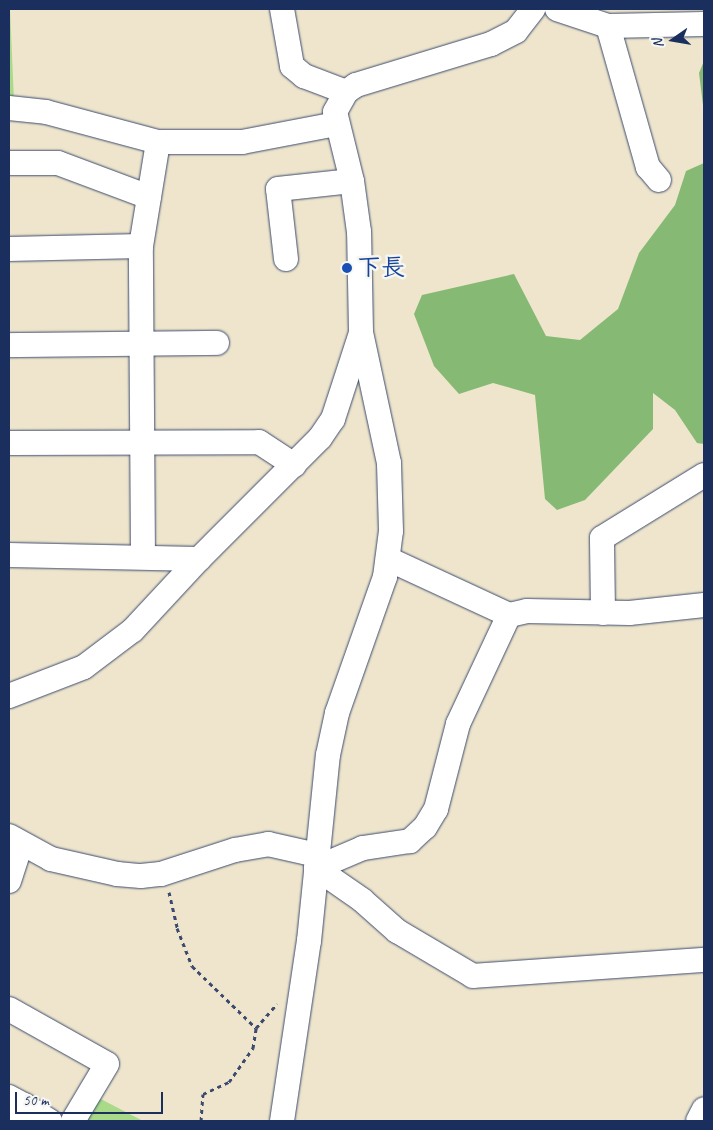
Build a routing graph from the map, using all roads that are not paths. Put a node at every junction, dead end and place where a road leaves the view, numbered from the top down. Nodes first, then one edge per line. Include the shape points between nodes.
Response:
1 (282, 9) edge
2 (533, 9) edge
3 (557, 9) edge
4 (704, 24) edge
5 (608, 26) junction
6 (346, 92) junction
7 (9, 108) edge
8 (336, 124) junction
9 (158, 142) junction
10 (9, 163) edge
11 (659, 180) dead end
12 (352, 181) junction
13 (149, 197) junction
14 (141, 246) junction
15 (9, 249) edge
16 (286, 260) dead end
17 (361, 332) junction
18 (140, 342) junction
19 (216, 343) dead end
20 (9, 345) edge
21 (9, 442) edge
22 (142, 442) junction
23 (294, 465) junction
24 (704, 475) edge
25 (9, 555) edge
26 (143, 557) junction
27 (199, 558) junction
28 (388, 559) junction
29 (704, 605) edge
30 (602, 613) junction
31 (509, 615) junction
32 (9, 696) edge
33 (15, 840) edge
34 (316, 861) junction
35 (9, 881) edge
36 (704, 960) edge
37 (9, 1009) edge
38 (17, 1108) edge
39 (704, 1109) edge
40 (50, 1121) edge
41 (73, 1121) edge
42 (282, 1121) edge
43 (698, 1121) edge

1 - 6 street via 292,66 304,76
2 - 6 street via 516,32 491,44 369,80
3 - 5 street
4 - 5 street
5 - 11 street via 648,167
6 - 8 street via 336,112
7 - 9 street via 46,112
8 - 9 street via 242,142
8 - 12 street
9 - 13 street
10 - 13 street via 58,163
12 - 16 street via 278,189
12 - 17 street via 359,232
13 - 14 street
14 - 15 street
14 - 18 street
17 - 23 street via 333,419
17 - 28 street via 389,463 391,514
18 - 19 street
18 - 20 street
18 - 22 street
21 - 22 street
22 - 23 street via 259,442
22 - 26 street
23 - 27 street
24 - 30 street via 602,538
25 - 26 street
26 - 27 street
27 - 32 street via 133,630 107,652 68,674
28 - 31 street
28 - 34 street via 385,577 338,713 328,755
29 - 30 street
30 - 31 street via 527,611
31 - 34 street via 458,724 436,810 425,827 410,841 363,848
33 - 34 street via 50,859 117,874 165,873 243,848 268,844
33 - 35 street
34 - 36 street via 397,931 473,976
34 - 42 street via 309,941
37 - 41 street via 107,1064
38 - 40 street
39 - 43 street

